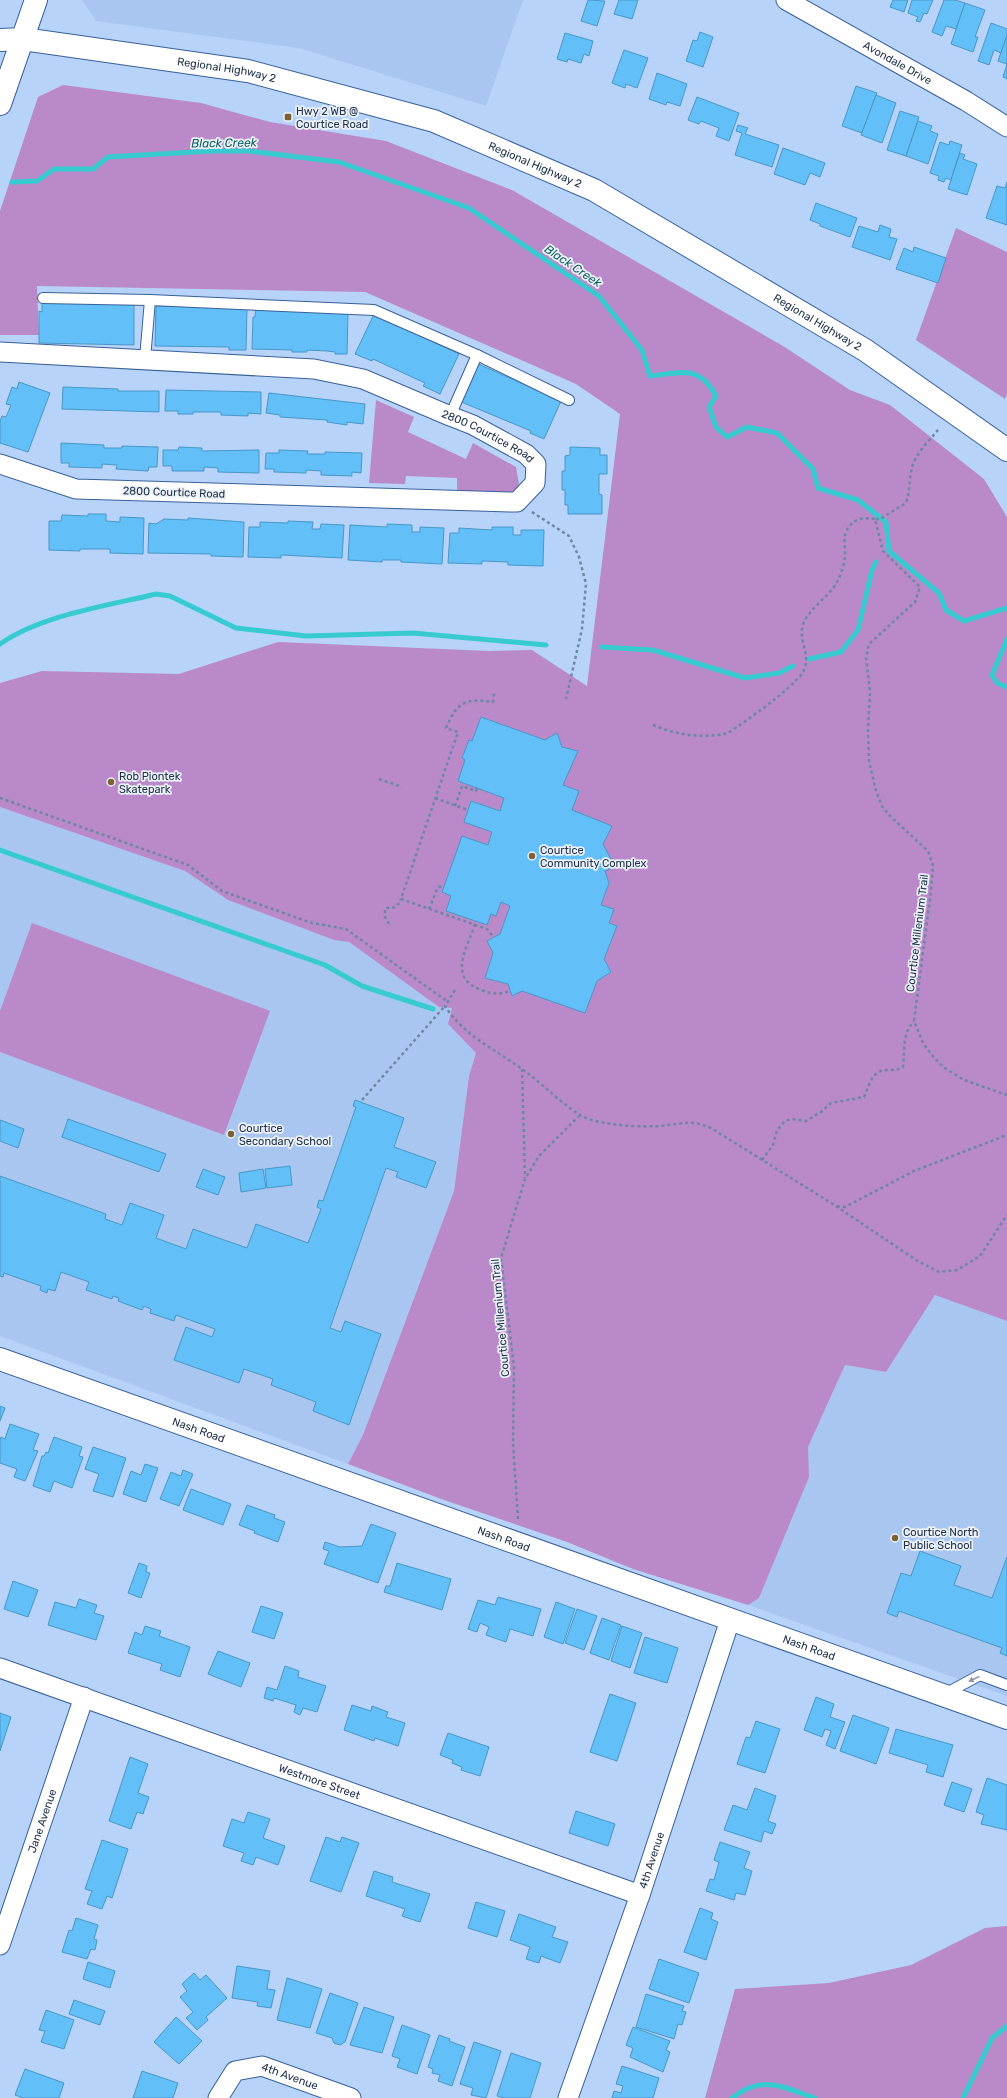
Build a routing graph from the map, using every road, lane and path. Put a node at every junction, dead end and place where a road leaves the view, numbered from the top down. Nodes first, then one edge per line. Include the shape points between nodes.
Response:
1 (36, 0) edge
2 (786, 0) edge
3 (24, 39) junction
4 (0, 40) edge
5 (0, 104) edge
6 (1007, 127) edge
7 (44, 298) dead end
8 (150, 300) junction
9 (0, 352) edge
10 (477, 355) junction
11 (145, 359) junction
12 (569, 400) dead end
13 (450, 416) junction
14 (938, 430) dead end
15 (1007, 450) edge
16 (0, 464) edge
17 (517, 502) junction
18 (875, 519) junction
19 (494, 693) dead end
20 (566, 698) dead end
21 (653, 725) dead end
22 (379, 779) dead end
23 (402, 787) dead end
24 (477, 788) dead end
25 (0, 798) edge
26 (435, 798) junction
27 (455, 806) junction
28 (468, 810) dead end
29 (444, 886) dead end
30 (401, 899) junction
31 (429, 909) junction
32 (389, 924) dead end
33 (475, 924) junction
34 (492, 935) dead end
35 (455, 990) dead end
36 (510, 990) dead end
37 (448, 1002) junction
38 (445, 1006) junction
39 (914, 1021) junction
40 (522, 1068) junction
41 (1007, 1095) edge
42 (362, 1100) dead end
43 (580, 1115) junction
44 (1007, 1135) edge
45 (761, 1160) junction
46 (525, 1179) junction
47 (836, 1206) junction
48 (1007, 1215) edge
49 (0, 1359) edge
50 (518, 1519) dead end
51 (730, 1620) junction
52 (0, 1668) edge
53 (1007, 1685) edge
54 (943, 1695) junction
55 (84, 1696) junction
56 (1007, 1718) edge
57 (640, 1894) junction
58 (0, 1945) edge
59 (218, 2098) edge
60 (351, 2098) edge
61 (568, 2098) edge

1 - 3 main road
2 - 6 street, Avondale Drive via 966,101
3 - 4 main road, Regional Highway 2
3 - 5 main road
3 - 15 main road, Regional Highway 2 via 248,71 434,121 594,190 865,350
7 - 8 lane
8 - 10 lane via 374,310
8 - 11 lane
9 - 11 street, 2800 Courtice Road
10 - 12 lane
10 - 13 lane
11 - 13 street, 2800 Courtice Road via 314,369 363,379
13 - 17 street, 2800 Courtice Road via 473,425 526,454 536,464 535,484
14 - 18 path via 915,459 911,472 911,489 906,503 880,519
16 - 17 street, 2800 Courtice Road via 76,489
17 - 20 path via 569,536 579,558 586,584 582,629
18 - 21 path via 856,519 847,529 844,543 845,561 839,579 805,621 802,634 807,663 791,685 728,734 683,735
18 - 39 path, Courtice Millenium Trail via 883,551 920,587 915,602 869,644 866,658 870,692 869,761 876,791 889,815 928,851 932,865
19 - 26 path via 493,702 464,702 452,715 446,728 458,732
22 - 23 path
24 - 27 path via 476,791 462,786
25 - 37 path via 188,865 222,891 312,923 346,929
26 - 27 path
26 - 30 path
27 - 28 path
29 - 31 path via 438,887
30 - 31 path
30 - 32 path via 395,908 385,908 385,917
31 - 33 path
33 - 34 path via 487,929
33 - 36 path via 461,965 464,980 471,986 495,995
35 - 37 path
37 - 38 path
38 - 40 path via 454,1020 498,1054
38 - 42 path
39 - 41 path via 923,1042 944,1067 964,1080
39 - 45 path via 904,1039 903,1067 897,1070 881,1070 875,1074 864,1097 831,1103 806,1121 792,1118 785,1121 778,1130 773,1145
40 - 43 path
40 - 46 path
43 - 45 path via 628,1126 699,1123
43 - 46 path, Courtice Millenium Trail via 539,1156
44 - 47 path via 914,1171 845,1207
45 - 47 path
46 - 50 path, Courtice Millenium Trail via 501,1258 514,1368 513,1443
47 - 48 path via 916,1260 939,1272 957,1270 980,1256
49 - 51 main road, Nash Road
51 - 54 main road, Nash Road
51 - 57 street, 4th Avenue
52 - 55 street, Westmore Street
53 -> 54 lane via 980,1675
54 - 56 main road, Nash Road
55 - 57 street, Westmore Street
55 - 58 street, Jane Avenue
57 - 61 street, 4th Avenue
59 - 60 street, 4th Avenue via 236,2071 262,2066

